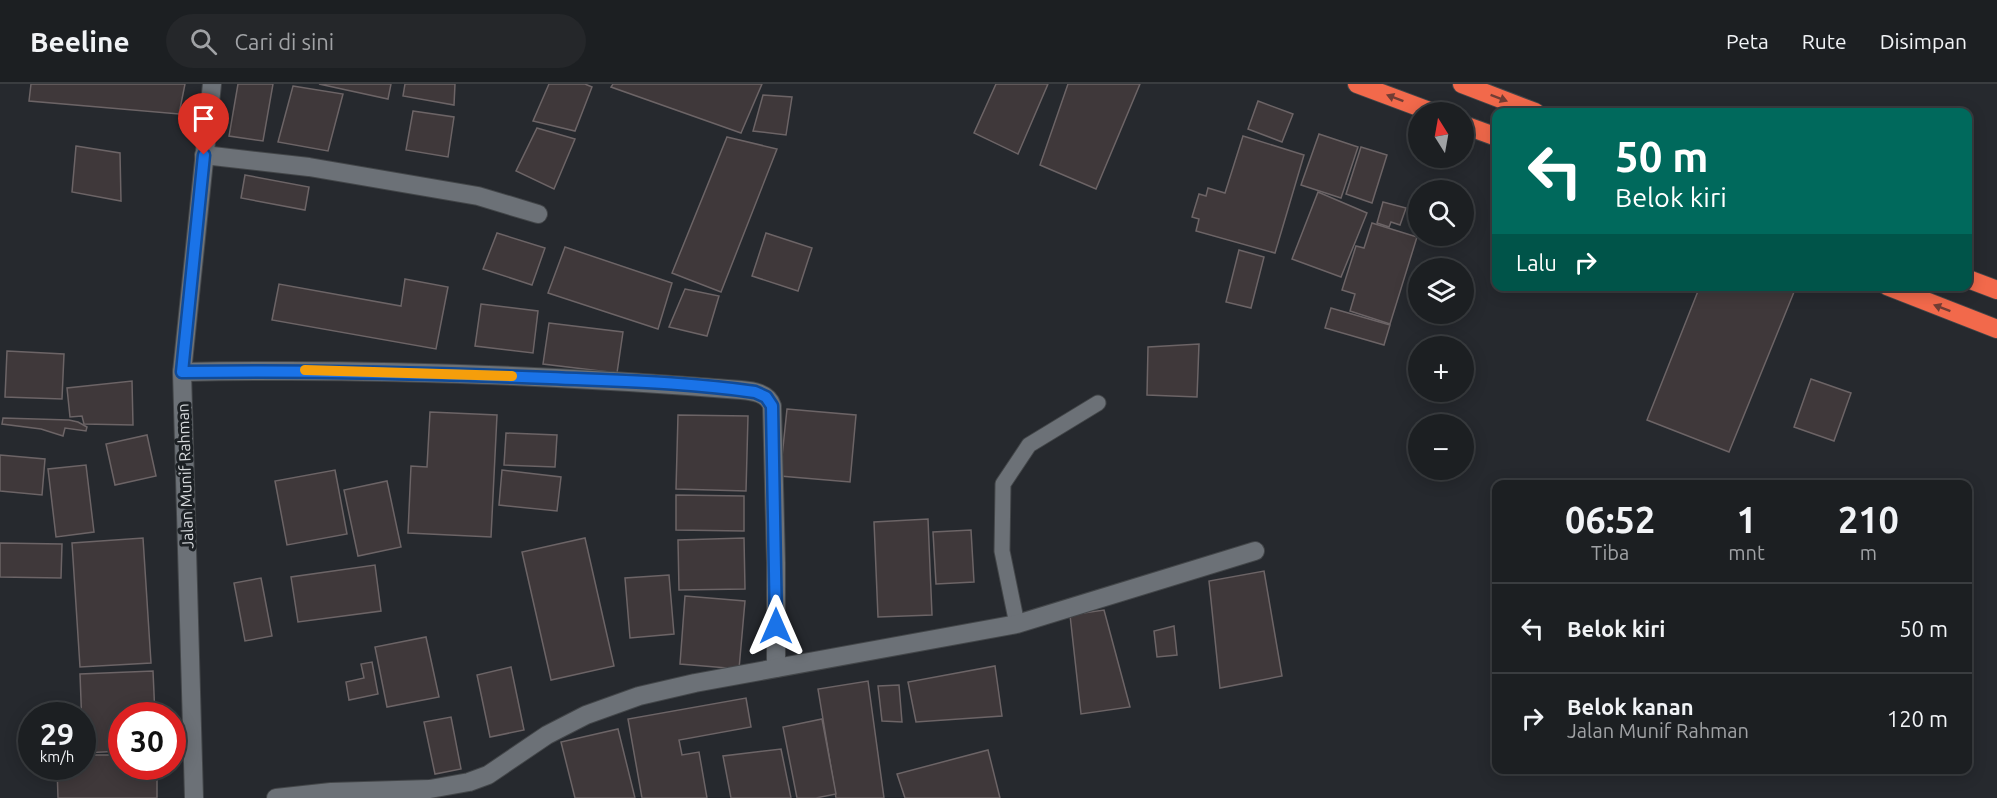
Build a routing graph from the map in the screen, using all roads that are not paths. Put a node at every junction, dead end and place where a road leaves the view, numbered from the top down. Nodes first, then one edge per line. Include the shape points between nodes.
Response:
1 (212, 84) edge
2 (1357, 84) edge
3 (1462, 84) edge
4 (1408, 103) edge
5 (1525, 108) edge
6 (1474, 129) edge
7 (1492, 135) edge
8 (204, 155) junction
9 (538, 214) dead end
10 (1972, 281) edge
11 (1997, 290) edge
12 (1900, 291) edge
13 (1997, 329) edge
14 (182, 372) junction
15 (1098, 403) dead end
16 (1255, 551) dead end
17 (1017, 624) junction
18 (776, 668) junction
19 (194, 798) edge
20 (276, 798) edge

1 - 8 street, Jalan Munif Rahman
4 -> 2 highway
3 -> 5 highway
6 - 7 highway
8 - 9 street via 478,196
8 - 14 street, Jalan Munif Rahman
10 - 11 highway
13 -> 12 highway
14 - 18 street via 469,374 647,382 761,394 772,406
14 - 19 street, Jalan Munif Rahman
15 - 17 lane via 1029,445 1003,484 1002,551
16 - 17 street
17 - 18 street
18 - 20 street via 639,696 597,711 547,735 488,775 469,782 430,789

